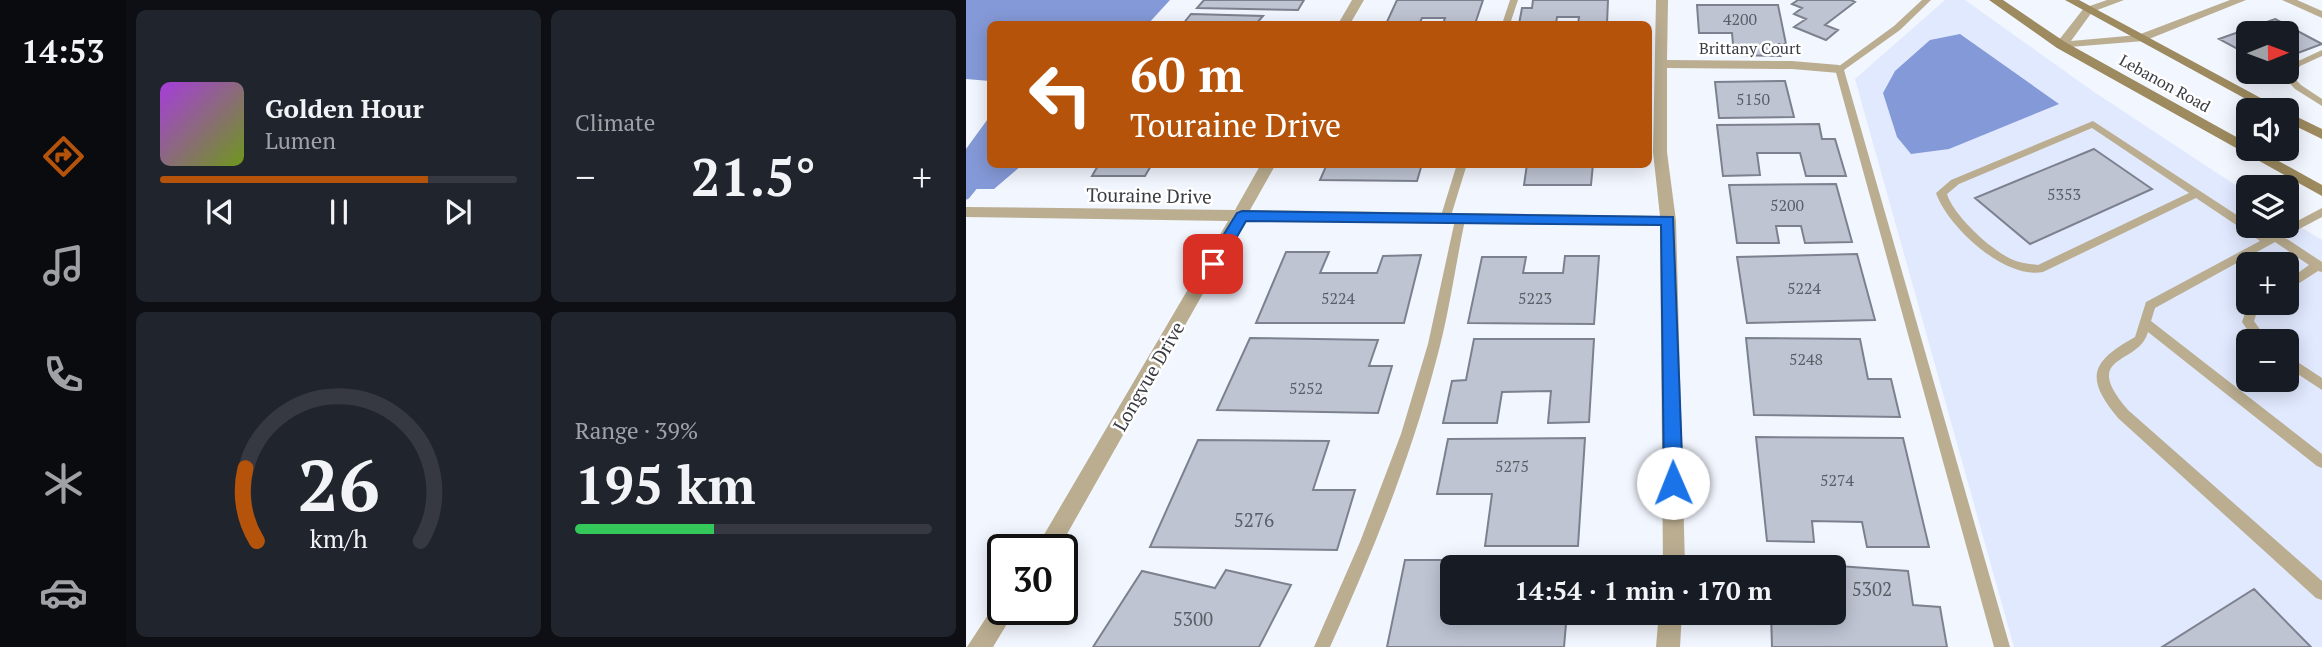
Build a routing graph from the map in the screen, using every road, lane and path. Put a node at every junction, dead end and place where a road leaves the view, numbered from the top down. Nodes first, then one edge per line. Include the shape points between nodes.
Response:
1 (1358, 0) edge
2 (1514, 0) edge
3 (1662, 0) edge
4 (1927, 0) edge
5 (1995, 0) edge
6 (2071, 0) edge
7 (2118, 0) edge
8 (2240, 0) edge
9 (2288, 0) edge
10 (2088, 10) junction
11 (2322, 15) edge
12 (1346, 21) edge
13 (1507, 21) edge
14 (2140, 38) junction
15 (2061, 45) junction
16 (2322, 53) edge
17 (1660, 64) junction
18 (1839, 69) junction
19 (2253, 98) edge
20 (2322, 103) edge
21 (2299, 123) edge
22 (2322, 135) edge
23 (1267, 168) edge
24 (1461, 168) edge
25 (2322, 191) edge
26 (2197, 193) junction
27 (966, 212) edge
28 (2322, 212) edge
29 (1242, 216) junction
30 (1452, 220) junction
31 (1668, 221) junction
32 (2272, 239) junction
33 (2320, 267) edge
34 (2299, 280) edge
35 (2146, 323) junction
36 (2299, 369) edge
37 (2322, 385) edge
38 (2322, 462) edge
39 (1055, 534) edge
40 (1674, 555) edge
41 (2322, 592) edge
42 (995, 625) edge
43 (1670, 625) edge
44 (979, 647) edge
45 (1322, 647) edge
46 (1668, 647) edge
47 (2001, 647) edge

1 - 12 street
2 - 13 lane
3 - 17 street
4 - 18 lane via 1897,28
5 - 15 main road, Lebanon Road
6 - 10 main road, Lebanon Road
7 - 10 street
8 - 14 street
9 - 11 street
10 - 14 main road, Lebanon Road
10 - 15 street
14 - 15 street
14 - 19 main road, Lebanon Road
15 - 25 main road, Lebanon Road
16 - 20 lane via 2297,64 2288,77
17 - 18 street, Brittany Court
17 - 31 street via 1660,152
18 - 47 lane
21 - 22 main road
23 - 29 street, Longvue Drive
24 - 30 lane
26 - 26 lane via 2039,269 2002,262 1945,205 1941,193 1955,182 2093,124
26 - 32 lane
27 - 29 street, Touraine Drive
28 - 32 lane
29 - 30 street, Touraine Drive
29 - 39 street, Longvue Drive
30 - 31 street, Touraine Drive
30 - 45 lane via 1431,359 1366,554
31 - 40 street
32 - 33 lane
32 - 35 lane via 2150,305
33 - 34 lane
35 - 38 lane
35 - 41 lane via 2140,340 2113,355 2104,367 2104,385 2112,401
36 - 37 lane
42 - 44 street
43 - 46 street

